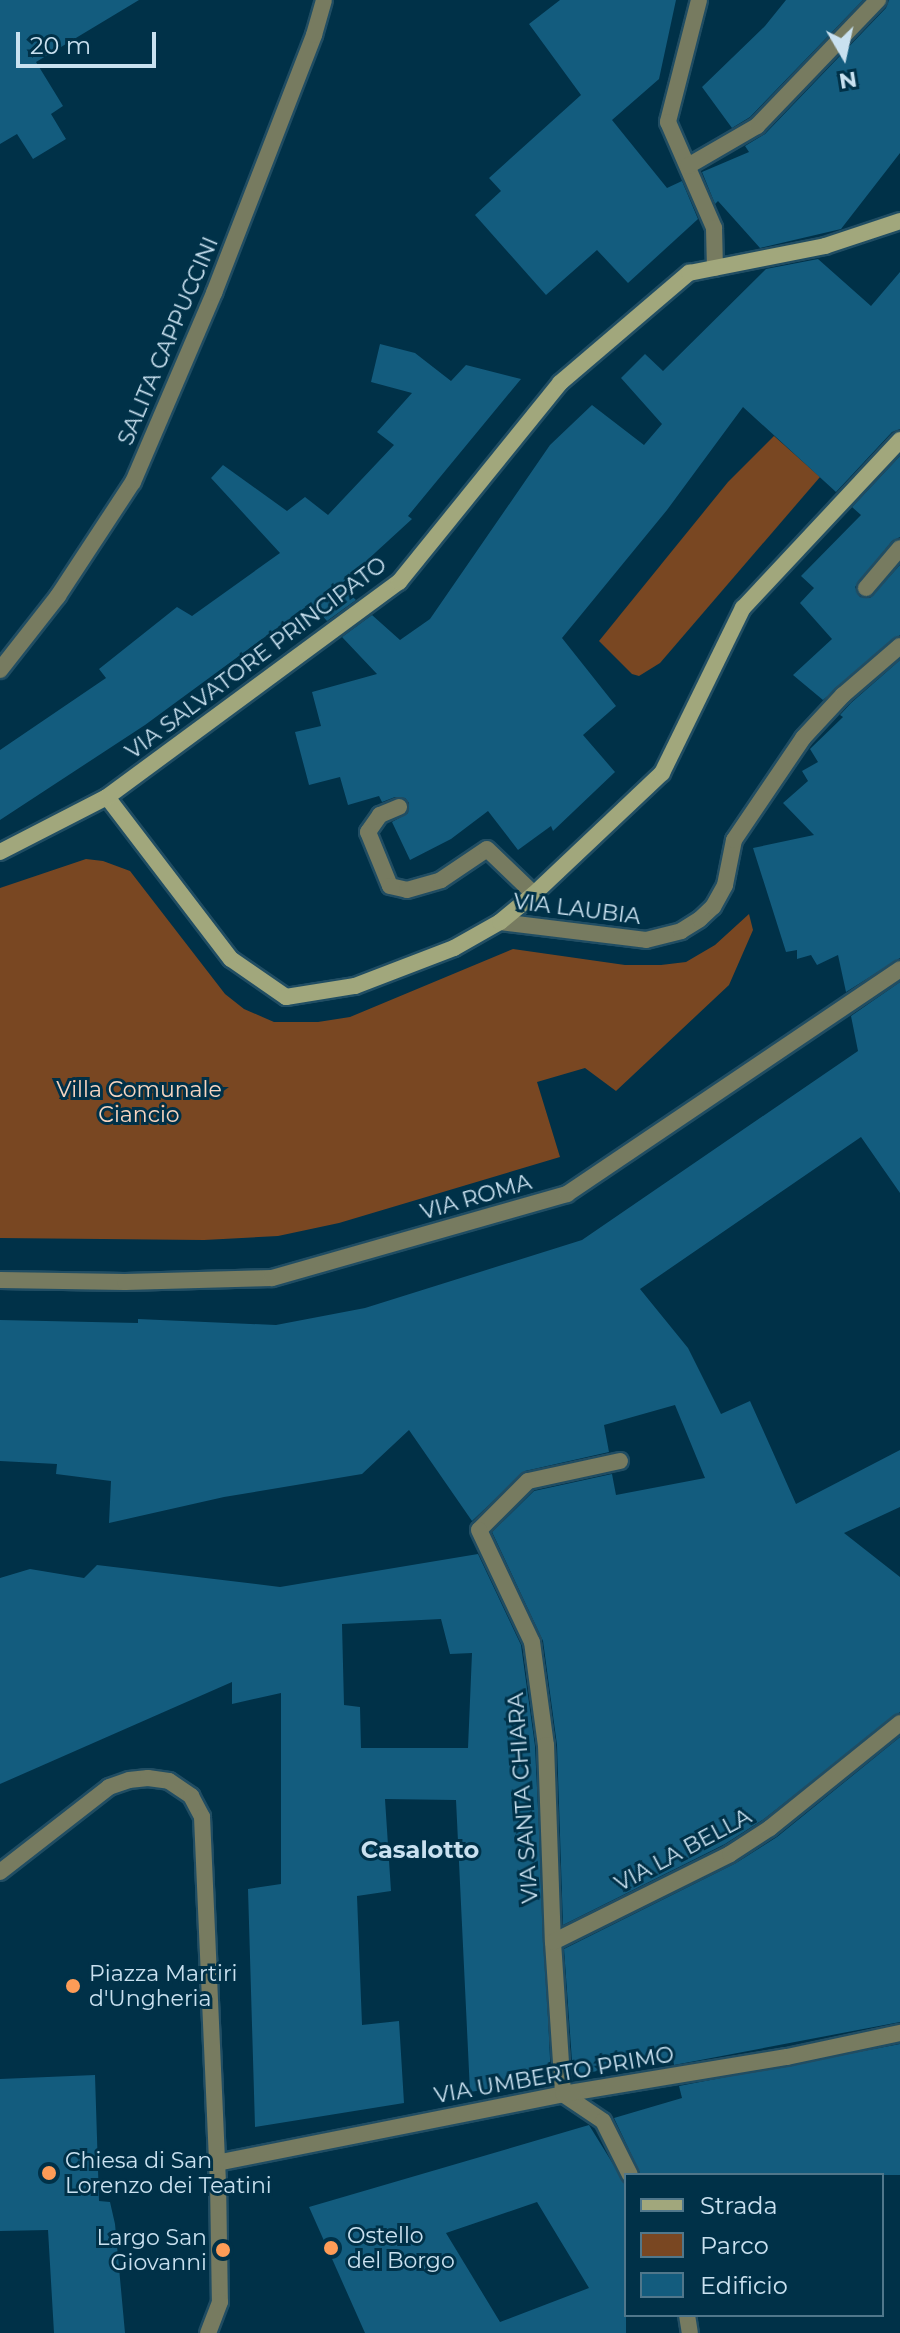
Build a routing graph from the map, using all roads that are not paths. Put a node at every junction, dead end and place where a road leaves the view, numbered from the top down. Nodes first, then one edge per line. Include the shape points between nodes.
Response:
1 (324, 0) edge
2 (699, 0) edge
3 (878, 0) edge
4 (688, 166) junction
5 (900, 221) edge
6 (715, 268) junction
7 (900, 440) edge
8 (900, 548) edge
9 (866, 588) dead end
10 (900, 646) edge
11 (0, 670) edge
12 (107, 797) junction
13 (399, 807) dead end
14 (0, 852) edge
15 (534, 894) junction
16 (500, 922) junction
17 (900, 969) edge
18 (0, 1280) edge
19 (620, 1461) dead end
20 (900, 1723) edge
21 (0, 1872) edge
22 (553, 1942) junction
23 (900, 2033) edge
24 (563, 2094) junction
25 (216, 2163) junction
26 (629, 2173) edge
27 (208, 2333) edge

1 - 11 street, SALITA CAPPUCCINI via 214,293 133,482 58,596
2 - 4 street via 668,122
3 - 4 street via 757,126
4 - 6 street via 714,228
5 - 6 main road, VIA SALVATORE PRINCIPATO via 825,246
6 - 12 main road, VIA SALVATORE PRINCIPATO via 689,273 560,383 399,582
7 - 15 main road via 743,608 662,773
8 - 9 street
10 - 16 street, VIA LAUBIA via 803,738 734,840 725,885 713,907 681,931 646,940
12 - 14 main road, VIA SALVATORE PRINCIPATO
12 - 16 main road via 231,959 286,997 355,986 454,948
13 - 15 street via 380,815 368,832 390,886 407,890 441,880 487,849
15 - 16 main road
17 - 18 street, VIA ROMA via 567,1194 272,1278
19 - 22 street, VIA SANTA CHIARA via 528,1481 479,1530 532,1642 546,1745
20 - 22 street, VIA LA BELLA via 730,1854
21 - 25 street via 109,1787 148,1778 169,1781 191,1796 202,1817 207,1865
22 - 24 street, VIA SANTA CHIARA
23 - 24 street, VIA UMBERTO PRIMO
24 - 25 street, VIA UMBERTO PRIMO
24 - 26 street via 603,2121
25 - 27 street via 220,2302

